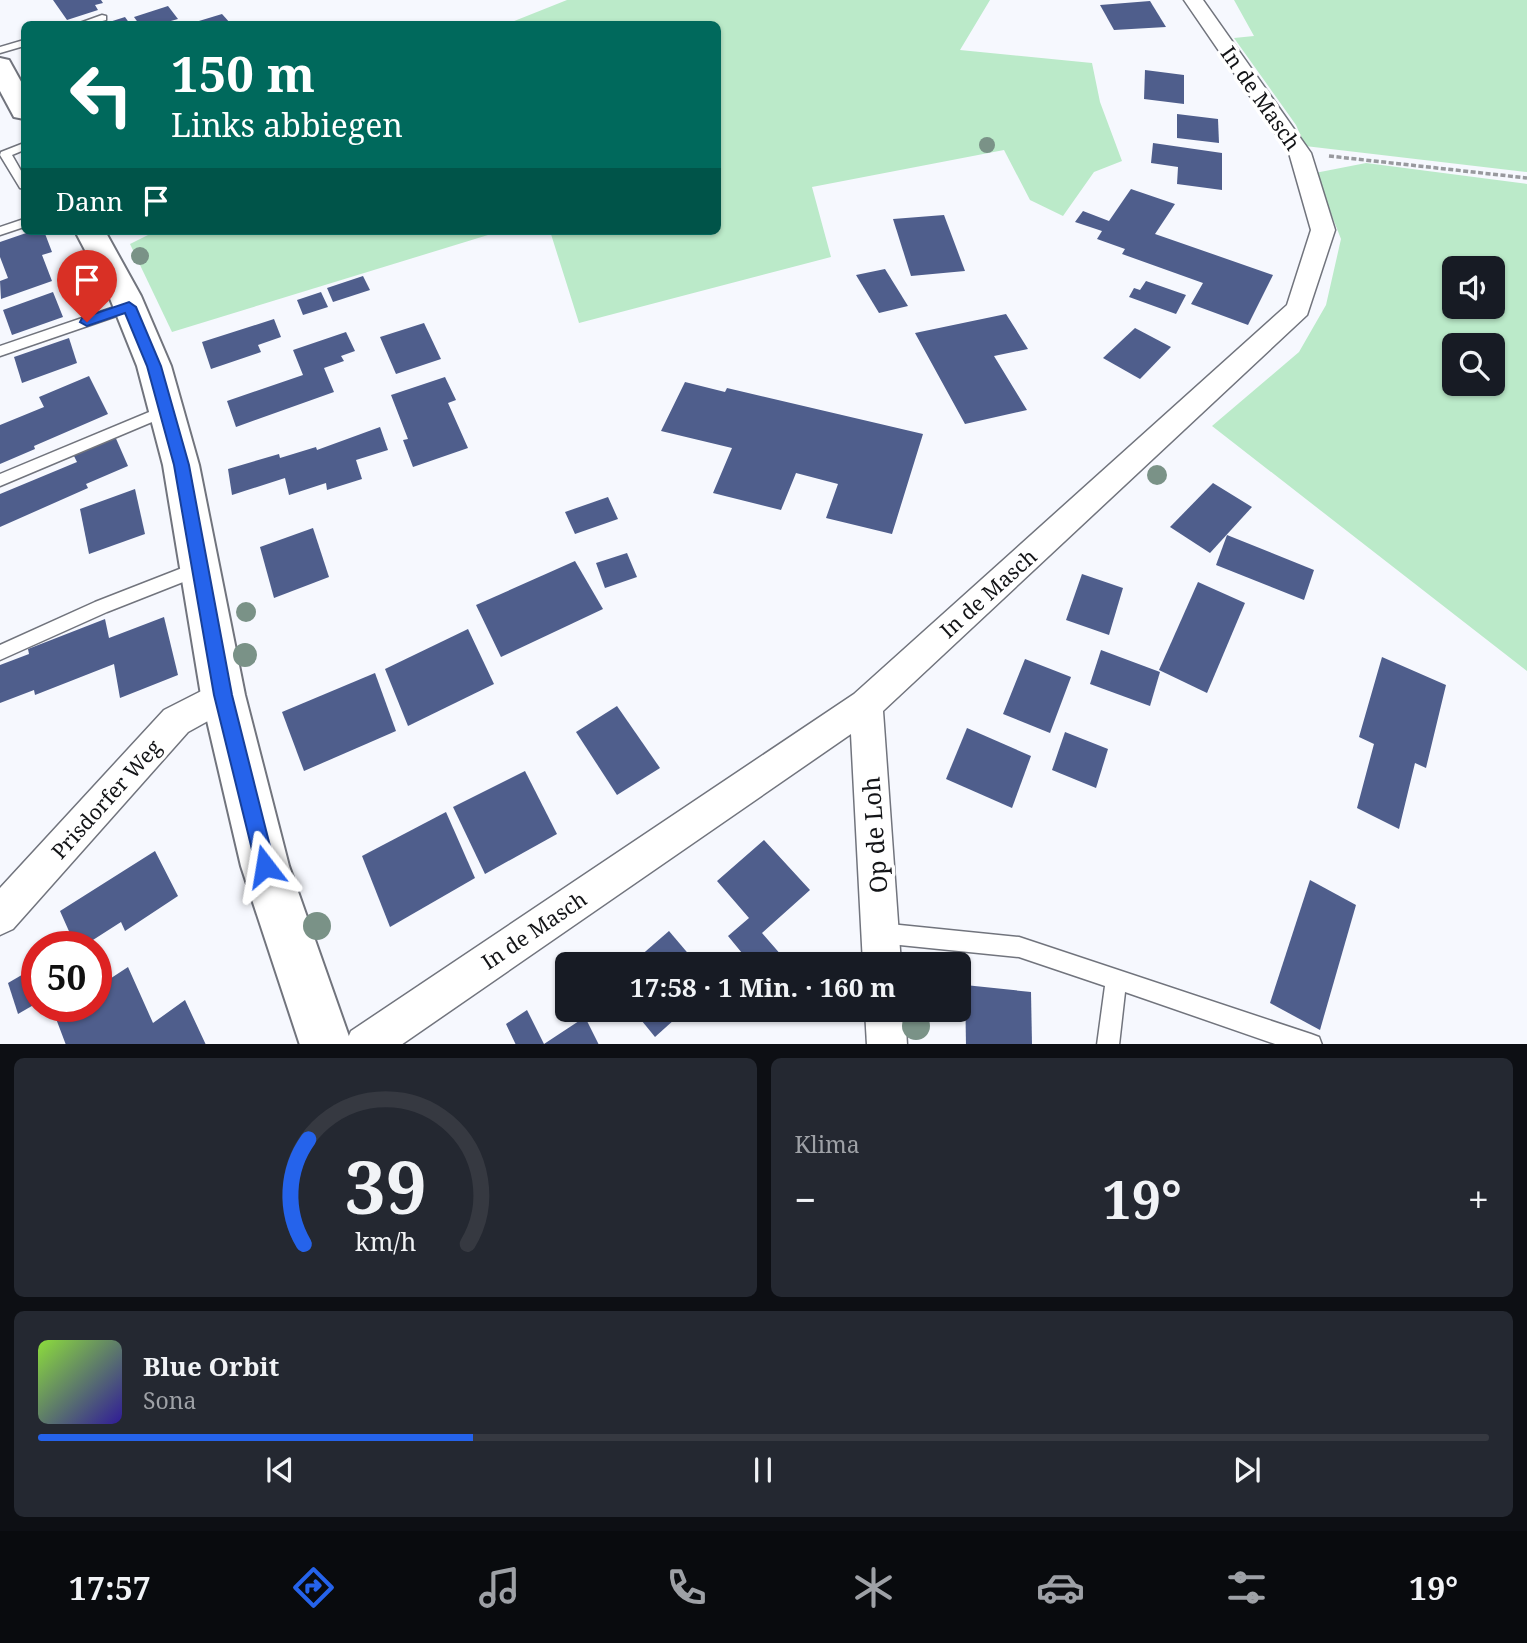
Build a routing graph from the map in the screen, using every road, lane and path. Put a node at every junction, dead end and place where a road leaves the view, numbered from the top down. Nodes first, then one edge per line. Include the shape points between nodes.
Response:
1 (1193, 0) edge
2 (102, 19) dead end
3 (94, 21) edge
4 (21, 46) edge
5 (1, 65) edge
6 (21, 105) edge
7 (21, 147) edge
8 (1300, 153) junction
9 (2, 154) edge
10 (1527, 178) edge
11 (21, 181) edge
12 (21, 223) edge
13 (0, 231) edge
14 (92, 235) edge
15 (129, 307) junction
16 (0, 352) edge
17 (166, 410) junction
18 (0, 480) edge
19 (200, 568) junction
20 (0, 653) edge
21 (223, 695) junction
22 (866, 705) junction
23 (0, 916) edge
24 (881, 949) edge
25 (1116, 979) junction
26 (886, 1022) edge
27 (326, 1044) edge
28 (366, 1044) edge
29 (887, 1044) edge
30 (1108, 1044) edge
31 (1308, 1044) edge

1 - 8 street, In de Masch
2 - 3 lane
4 - 5 lane
5 - 6 main road
7 - 9 lane
8 - 10 path
8 - 22 street, In de Masch via 1323,230 1298,309
9 - 11 lane
12 - 13 lane
14 - 15 main road
15 - 16 lane
15 - 17 main road via 154,366
17 - 18 lane
17 - 19 main road
19 - 20 lane
19 - 21 main road
21 - 23 street, Prisdorfer Weg via 176,722
21 - 27 main road via 265,866
22 - 24 street, Op de Loh
22 - 28 street, In de Masch
24 - 25 lane via 1019,947
25 - 30 lane
25 - 31 lane
26 - 29 street

